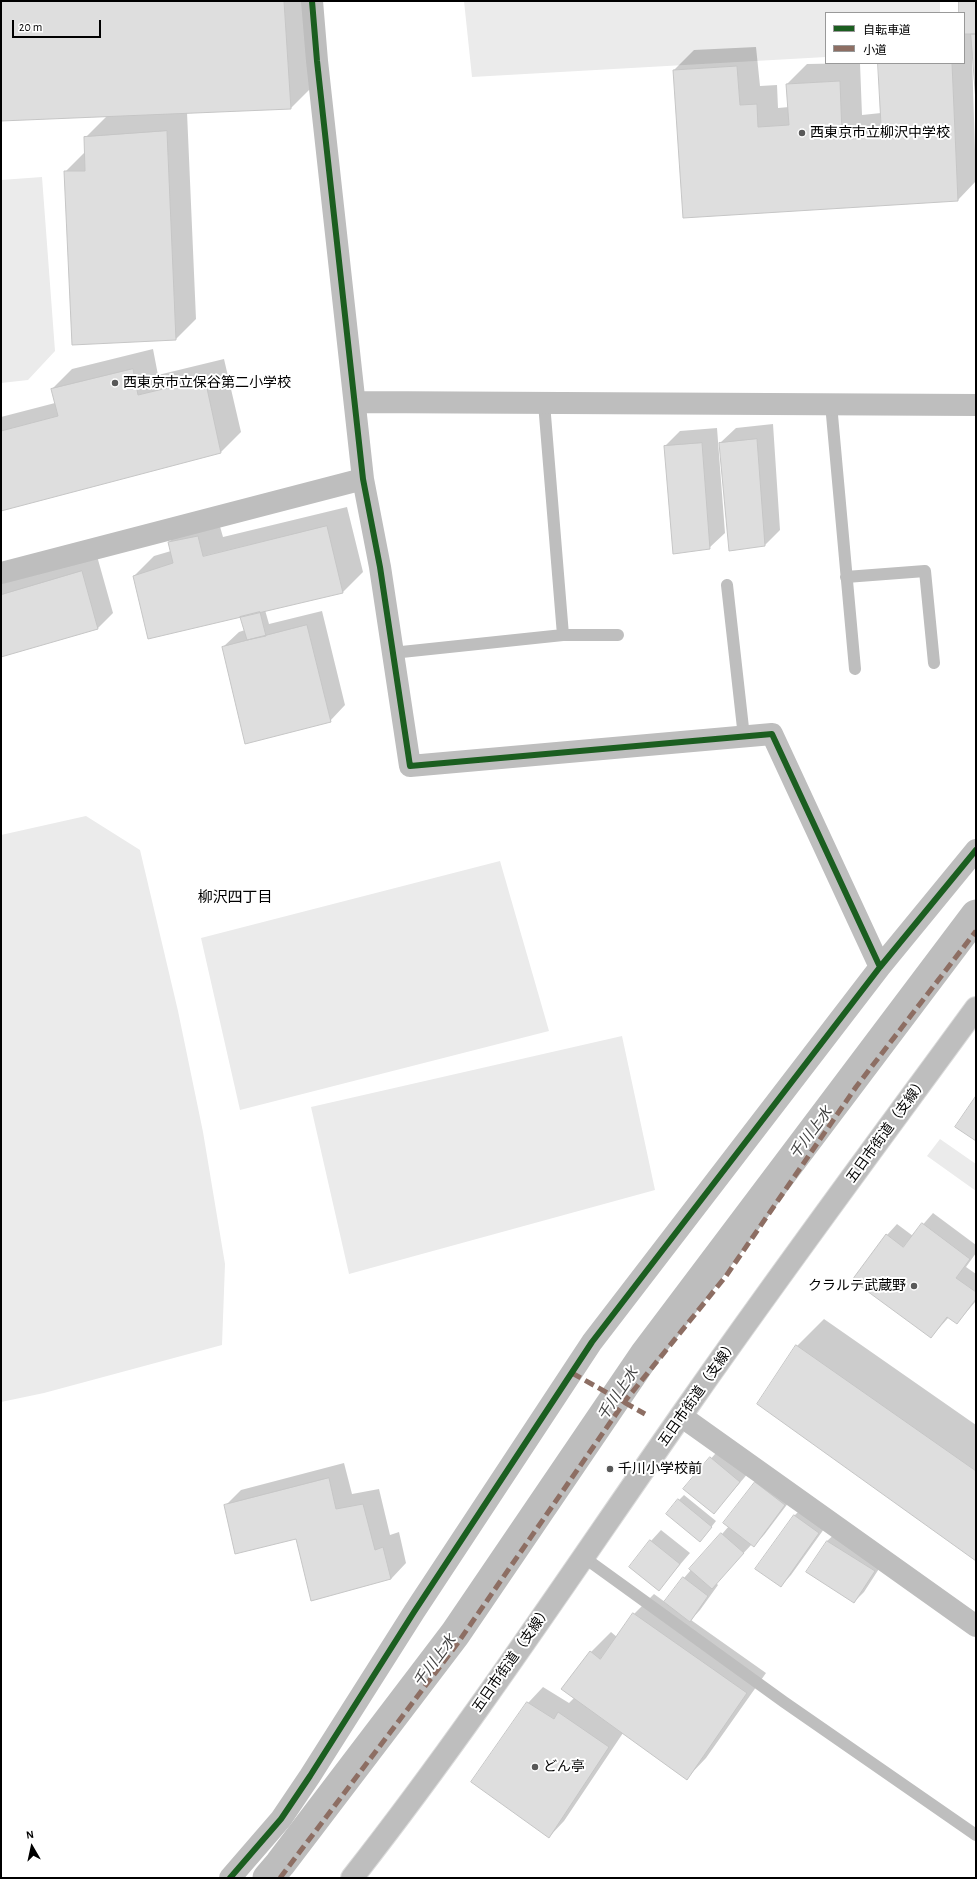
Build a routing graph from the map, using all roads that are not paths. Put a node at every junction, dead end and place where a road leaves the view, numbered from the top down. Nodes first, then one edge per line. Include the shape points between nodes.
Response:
1 (312, 1) edge
2 (354, 402) junction
3 (544, 403) junction
4 (831, 404) junction
5 (976, 405) edge
6 (363, 479) junction
7 (1, 573) edge
8 (846, 576) junction
9 (727, 585) dead end
10 (563, 635) junction
11 (618, 635) dead end
12 (392, 653) junction
13 (934, 663) dead end
14 (855, 669) dead end
15 (744, 737) junction
16 (976, 850) edge
17 (880, 967) junction
18 (976, 1008) edge
19 (681, 1416) junction
20 (582, 1556) junction
21 (976, 1626) edge
22 (976, 1835) edge
23 (230, 1878) edge
24 (352, 1878) edge

1 - 2 street
2 - 3 street
2 - 6 street
3 - 4 street
3 - 10 lane
4 - 5 street
4 - 8 lane
6 - 7 street
6 - 12 street via 380,567
8 - 13 lane via 924,571
8 - 14 lane
9 - 15 lane
10 - 11 lane
10 - 12 lane
12 - 15 street via 410,766
15 - 17 street via 772,734
16 - 17 street
17 - 23 street via 592,1342 281,1819
18 - 19 street, 五日市街道（支線）
19 - 20 street, 五日市街道（支線）
19 - 21 street
20 - 22 lane via 784,1702
20 - 24 street, 五日市街道（支線） via 508,1666 399,1818

